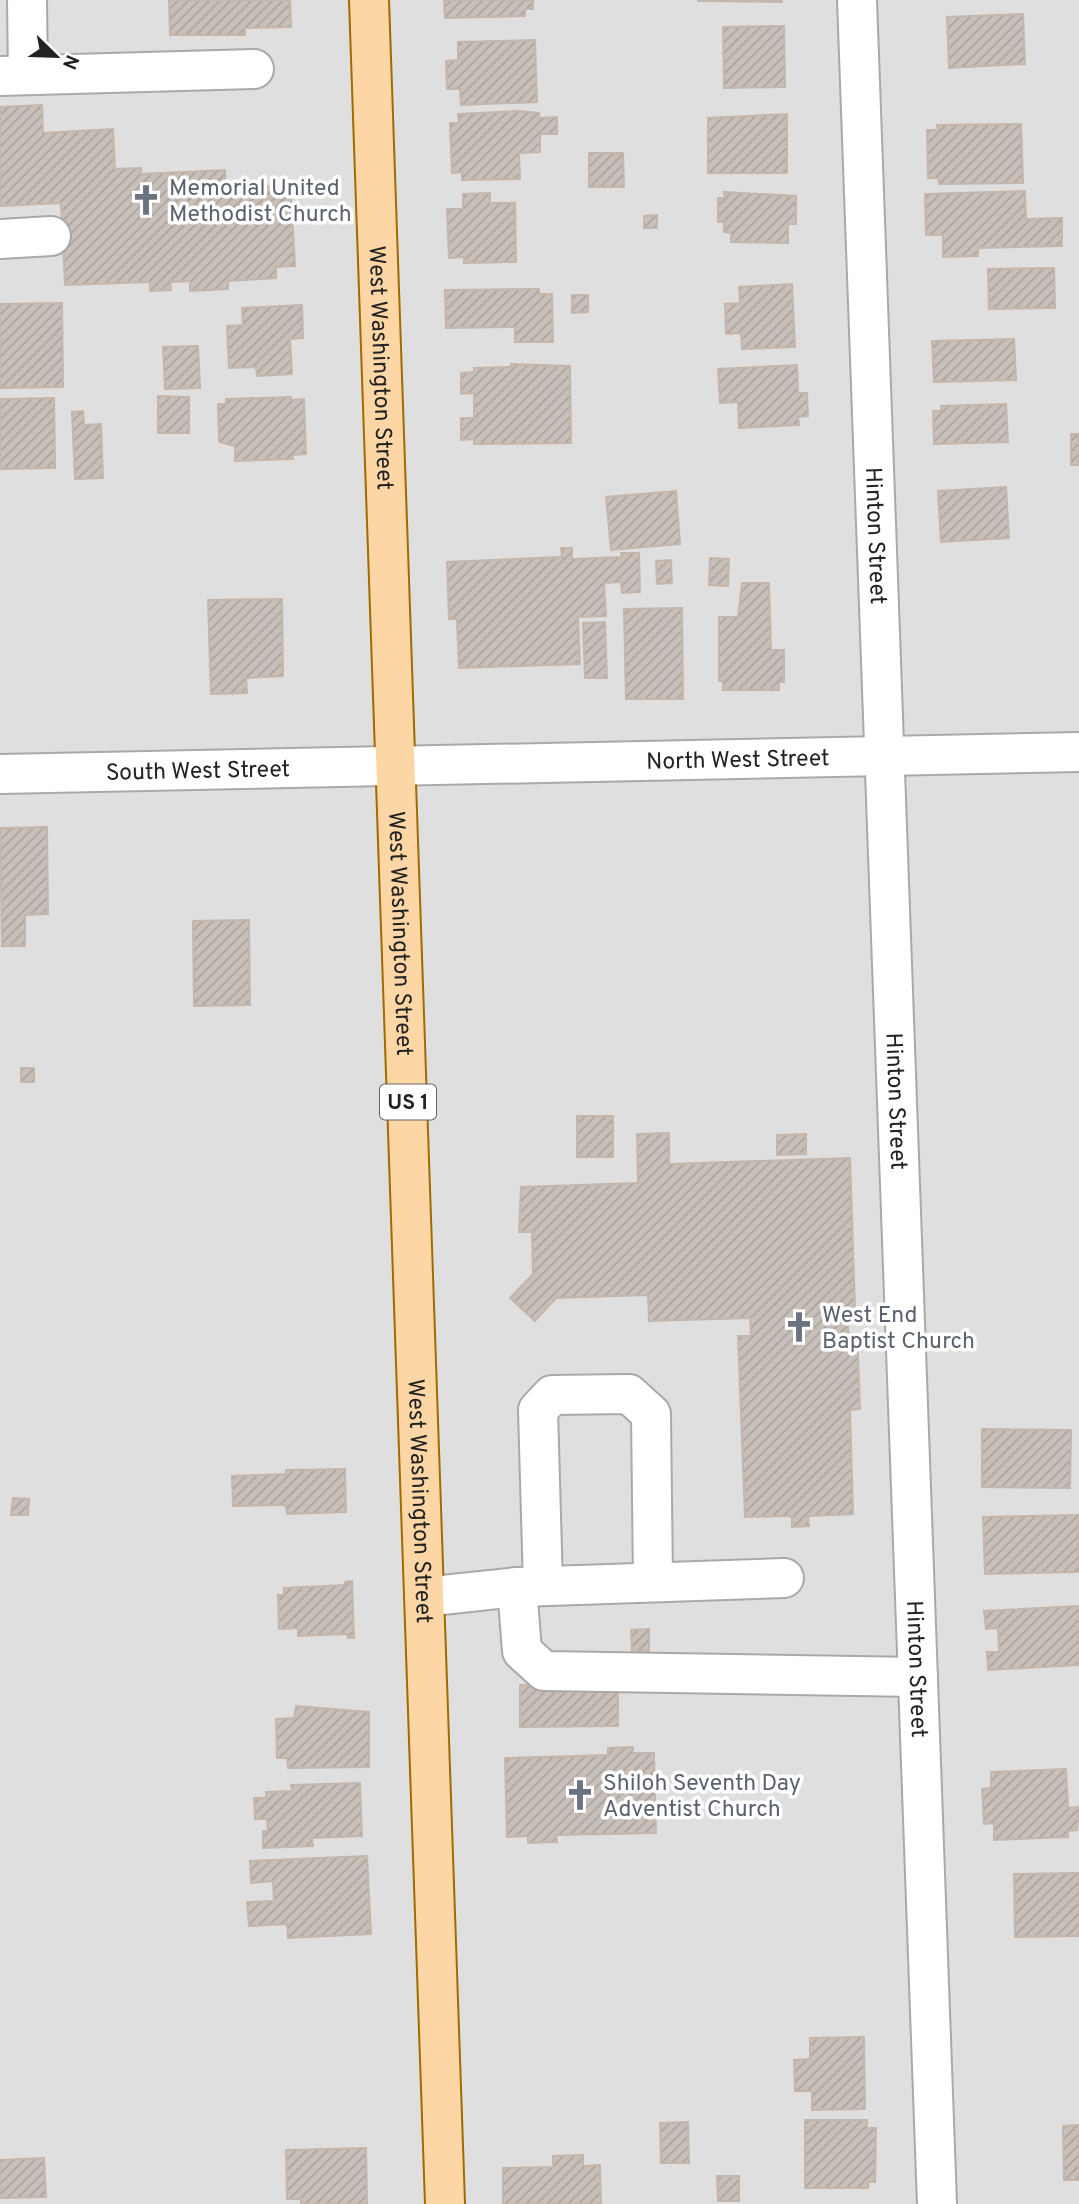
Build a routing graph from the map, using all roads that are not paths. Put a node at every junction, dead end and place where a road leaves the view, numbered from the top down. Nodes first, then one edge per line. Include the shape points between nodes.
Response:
1 (27, 0) edge
2 (369, 0) edge
3 (857, 0) edge
4 (254, 69) dead end
5 (14, 75) edge
6 (51, 236) dead end
7 (0, 239) edge
8 (1079, 752) edge
9 (885, 755) junction
10 (396, 766) junction
11 (0, 774) edge
12 (784, 1578) dead end
13 (653, 1582) junction
14 (530, 1586) junction
15 (424, 1597) junction
16 (918, 1677) junction
17 (445, 2204) edge
18 (937, 2204) edge

1 - 5 street
2 - 10 main road, West Washington Street / US 1
3 - 9 street, Hinton Street
4 - 5 street
6 - 7 street
8 - 9 street, North West Street
9 - 10 street, North West Street
9 - 16 street, Hinton Street
10 - 11 street, South West Street
10 - 15 main road, West Washington Street / US 1
12 - 13 street
13 - 14 street
13 - 14 street via 650,1414 629,1394 552,1395 538,1410
14 - 15 street
14 - 16 street via 522,1651 544,1671
15 - 17 main road, West Washington Street / US 1
16 - 18 street, Hinton Street

